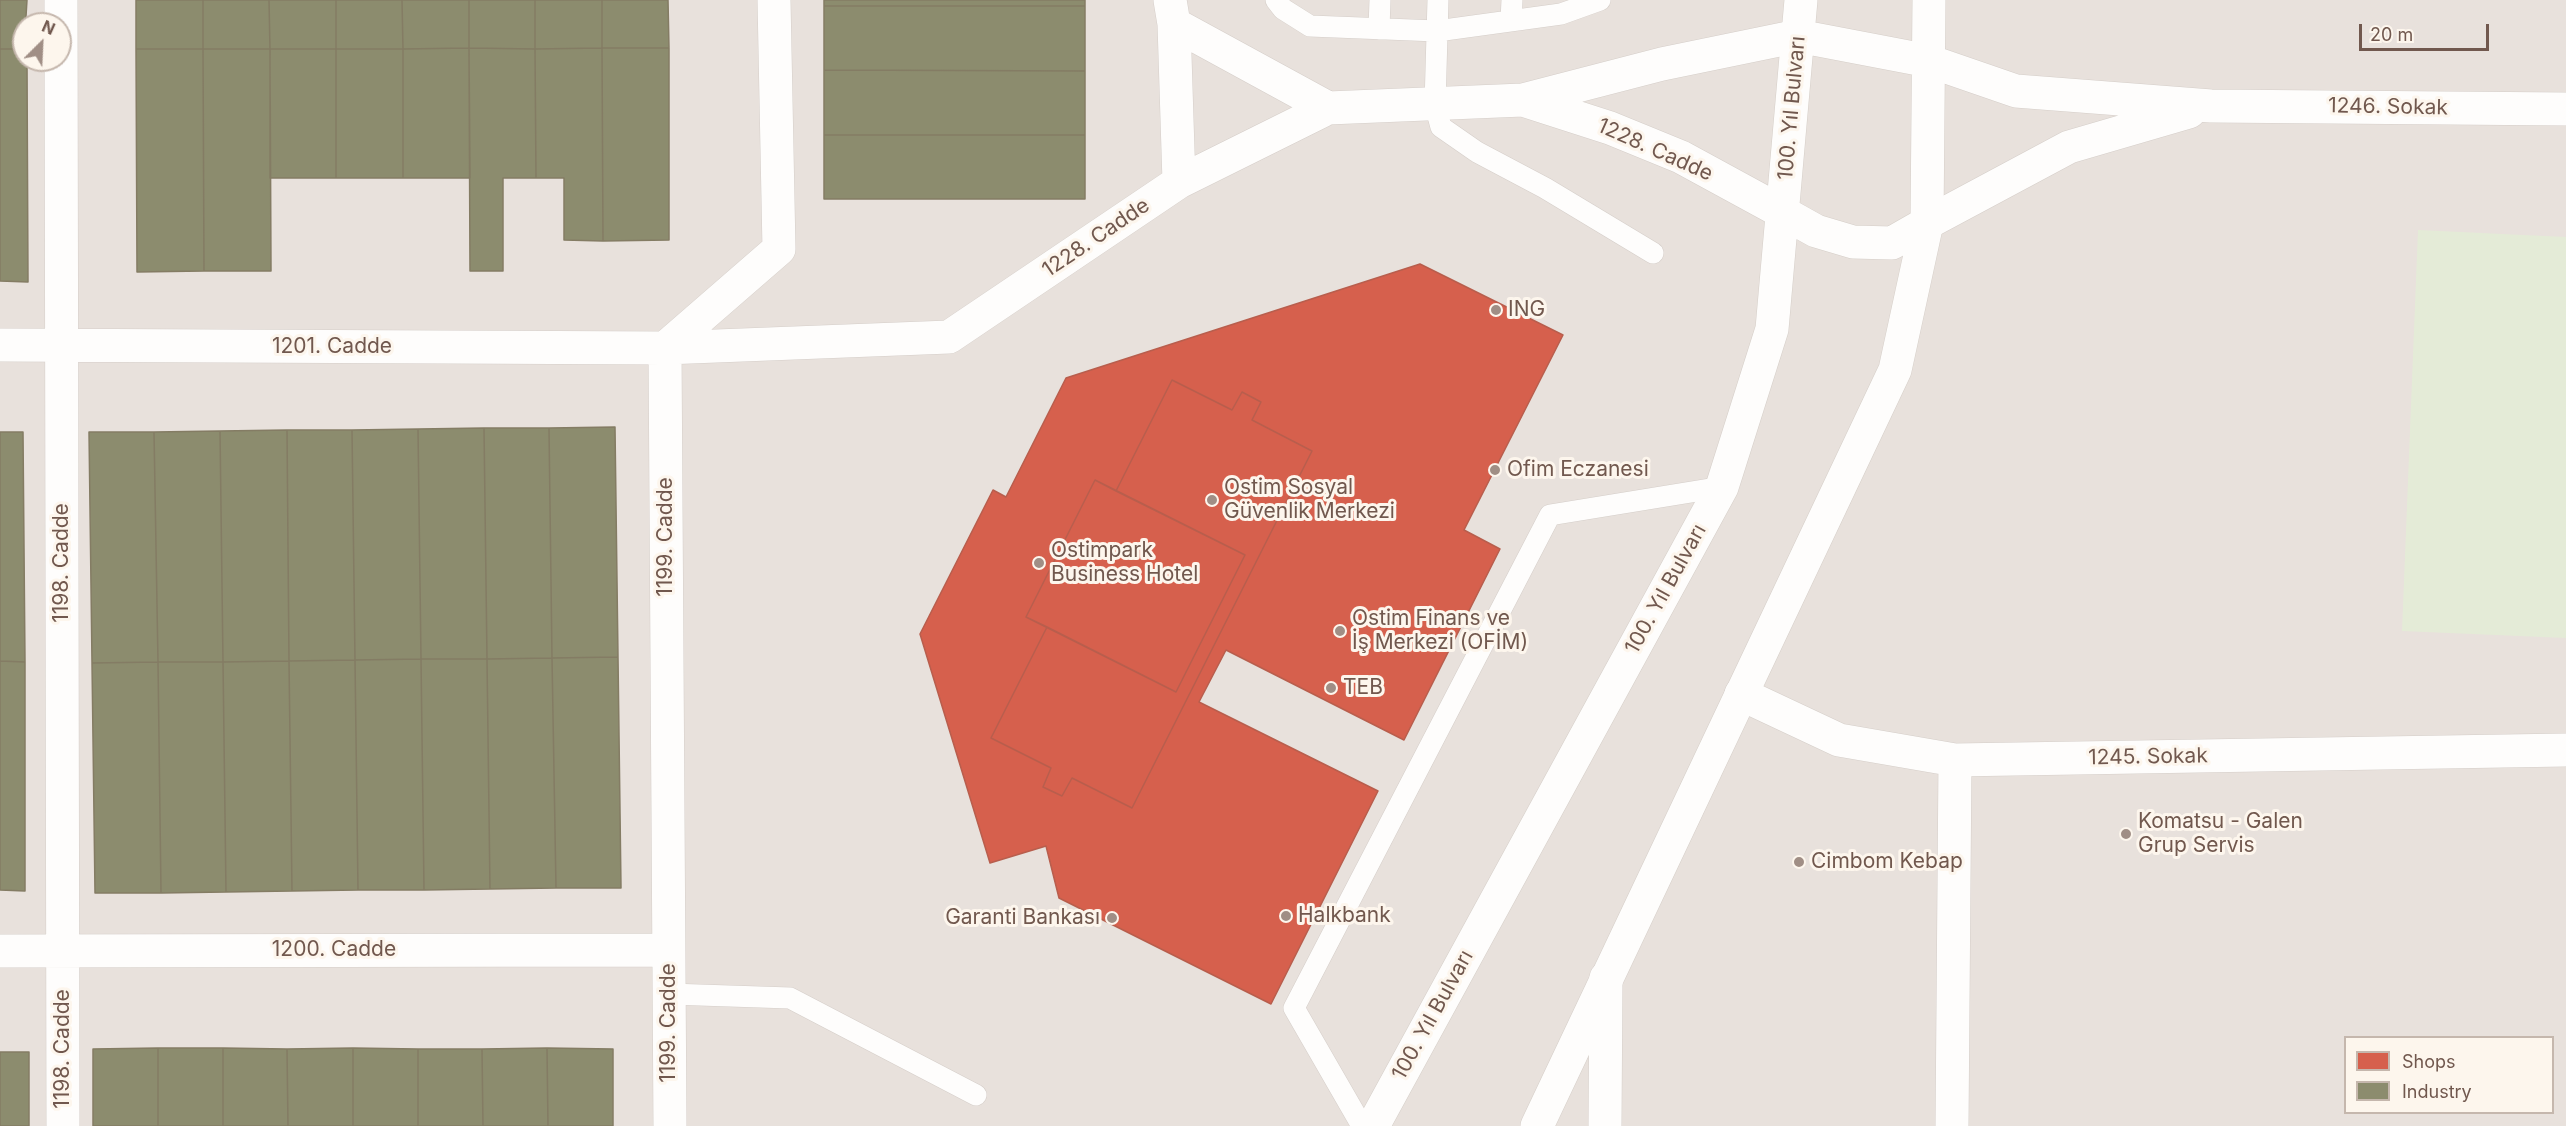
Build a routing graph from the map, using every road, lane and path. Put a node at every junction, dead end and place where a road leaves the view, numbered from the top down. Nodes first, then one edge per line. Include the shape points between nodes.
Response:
1 (61, 0) edge
2 (774, 0) edge
3 (1276, 0) edge
4 (1380, 0) edge
5 (1438, 0) edge
6 (1512, 0) edge
7 (1600, 0) edge
8 (1801, 0) edge
9 (1929, 0) edge
10 (1172, 12) edge
11 (1511, 21) junction
12 (1379, 29) junction
13 (1437, 31) junction
14 (1798, 36) junction
15 (1929, 61) junction
16 (1523, 100) junction
17 (1435, 105) junction
18 (2211, 106) junction
19 (1328, 108) junction
20 (2566, 109) edge
21 (1179, 182) junction
22 (1782, 212) junction
23 (1927, 222) junction
24 (1653, 253) dead end
25 (0, 345) edge
26 (62, 345) junction
27 (665, 348) junction
28 (1722, 487) junction
29 (1741, 694) junction
30 (2566, 750) edge
31 (1955, 760) junction
32 (63, 950) junction
33 (668, 950) junction
34 (0, 951) edge
35 (1606, 978) junction
36 (669, 994) junction
37 (976, 1095) dead end
38 (63, 1126) edge
39 (670, 1126) edge
40 (1362, 1126) edge
41 (1373, 1126) edge
42 (1537, 1126) edge
43 (1605, 1126) edge
44 (1952, 1126) edge

1 - 26 street, 1198. Cadde
2 - 27 street via 779,249
3 - 12 lane via 1289,14 1310,26
4 - 12 lane
5 - 13 lane
6 - 11 lane
7 - 11 lane via 1561,14
8 - 14 street, 100. Yıl Bulvarı
9 - 15 street
10 - 19 street
10 - 21 street
11 - 13 lane
12 - 13 lane
13 - 17 lane
14 - 15 street, 1246. Sokak
14 - 16 street, 1228. Cadde via 1662,64
14 - 22 street, 100. Yıl Bulvarı
15 - 18 street, 1246. Sokak via 2016,91
15 - 23 street
16 - 17 street, 1228. Cadde
16 - 22 street, 1228. Cadde via 1610,128 1681,158
17 - 19 street, 1228. Cadde
17 - 24 lane via 1441,127 1458,141
18 - 20 street, 1246. Sokak
18 - 23 street, 1246. Sokak via 2069,147
19 - 21 street, 1228. Cadde
21 - 27 street, 1228. Cadde via 949,337
22 - 23 street, 1228. Cadde via 1816,231 1853,242 1892,243
22 - 28 street, 100. Yıl Bulvarı via 1772,329
23 - 29 street via 1895,370
25 - 26 street, 1201. Cadde
26 - 27 street, 1201. Cadde
26 - 32 street, 1198. Cadde
27 - 33 street, 1199. Cadde
28 - 40 lane via 1550,515 1294,1008
28 - 41 street, 100. Yıl Bulvarı
29 - 31 street, 1245. Sokak via 1839,740
29 - 35 street
30 - 31 street, 1245. Sokak
31 - 44 street
32 - 33 street, 1200. Cadde
32 - 34 street, 1200. Cadde
32 - 38 street, 1198. Cadde
33 - 36 street, 1199. Cadde
35 - 42 street
35 - 43 street
36 - 37 lane via 790,998
36 - 39 street, 1199. Cadde

